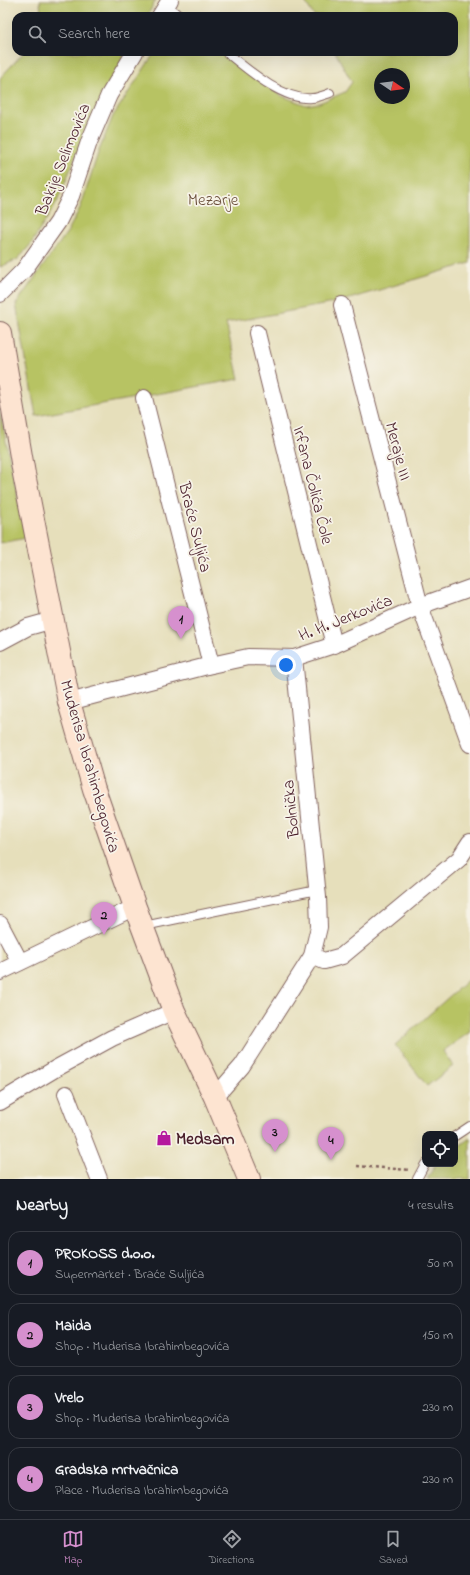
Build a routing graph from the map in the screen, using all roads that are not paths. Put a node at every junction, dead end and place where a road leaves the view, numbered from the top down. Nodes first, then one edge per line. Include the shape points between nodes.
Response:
1 (132, 56) edge
2 (231, 56) edge
3 (330, 93) dead end
4 (0, 294) edge
5 (342, 305) dead end
6 (0, 333) edge
7 (257, 333) dead end
8 (144, 398) dead end
9 (470, 588) edge
10 (420, 606) junction
11 (53, 620) junction
12 (0, 642) edge
13 (334, 645) junction
14 (294, 658) junction
15 (211, 665) junction
16 (69, 702) junction
17 (470, 744) edge
18 (470, 842) edge
19 (317, 890) junction
20 (139, 917) junction
21 (0, 924) edge
22 (312, 956) junction
23 (20, 962) junction
24 (0, 972) edge
25 (174, 1011) junction
26 (66, 1094) dead end
27 (215, 1098) junction
28 (0, 1102) edge
29 (470, 1126) edge
30 (458, 1134) edge
31 (99, 1179) edge
32 (249, 1179) edge

1 - 4 street, Bakije Selimovića via 108,95 71,196 58,222 24,270
2 - 3 lane via 268,83 297,98 312,98
5 - 10 street, Meraje III
6 - 11 main road, Muderisa Ibrahimbegovića via 24,474
7 - 13 street, Irfana Čolića Čole
8 - 15 street, Braće Suljića
9 - 10 street, H. H. Jerkovića
10 - 13 street, H. H. Jerkovića
10 - 17 street, Meraje III
11 - 12 street via 28,627
11 - 16 main road, Muderisa Ibrahimbegovića
13 - 14 street, H. H. Jerkovića
14 - 15 street, H. H. Jerkovića via 248,657
14 - 19 street, Bolnička
15 - 16 street, H. H. Jerkovića
16 - 20 main road, Muderisa Ibrahimbegovića via 94,790
18 - 22 street via 459,859 342,956 324,961
19 - 20 lane
19 - 22 street, Bolnička via 319,927
20 - 23 street
20 - 25 main road, Muderisa Ibrahimbegovića
21 - 23 street
22 - 27 street, Bolnička via 242,1066
23 - 24 street
25 - 27 main road, Muderisa Ibrahimbegovića
25 - 28 street via 112,1038
26 - 31 street
27 - 32 main road, Muderisa Ibrahimbegovića
29 - 30 lane

